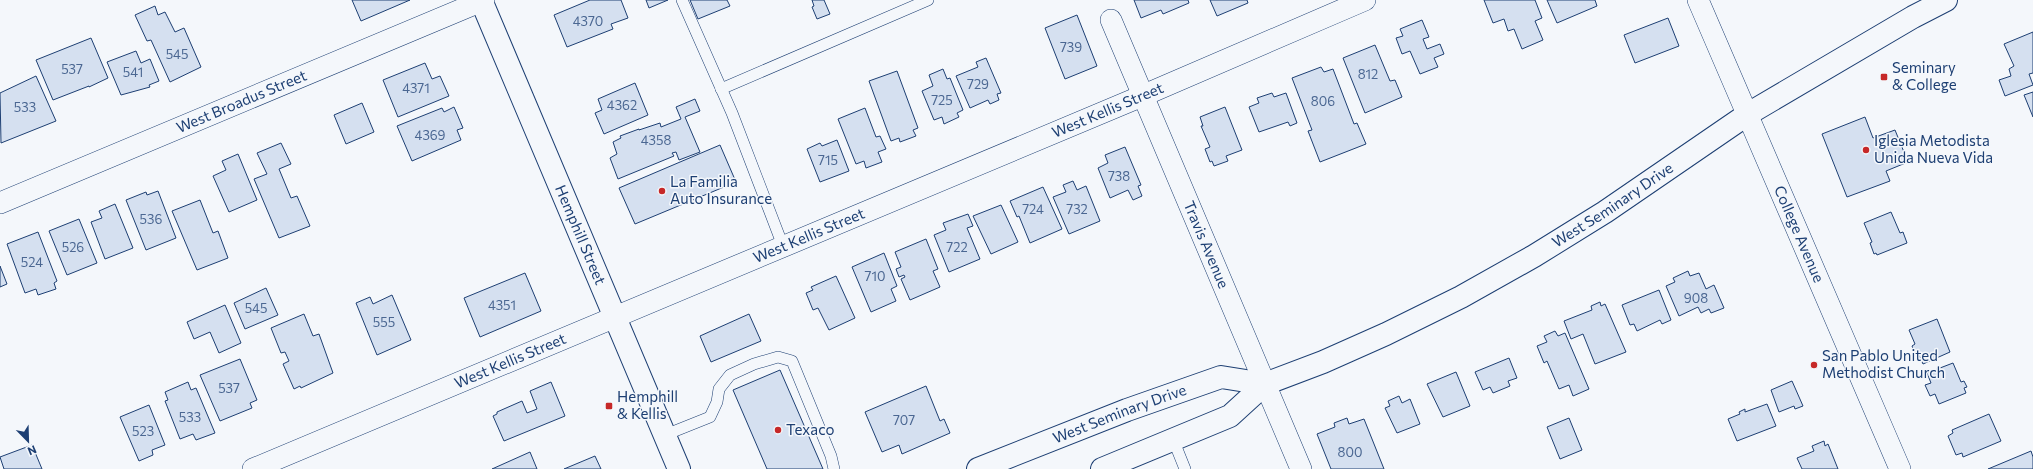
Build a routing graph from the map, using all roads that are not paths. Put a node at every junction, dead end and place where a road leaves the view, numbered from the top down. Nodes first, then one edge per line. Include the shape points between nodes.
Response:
1 (482, 0) edge
2 (682, 0) edge
3 (928, 0) edge
4 (1365, 0) edge
5 (1698, 0) edge
6 (1946, 0) edge
7 (1111, 20) dead end
8 (721, 89) junction
9 (1142, 96) junction
10 (1748, 114) junction
11 (0, 203) edge
12 (783, 246) junction
13 (614, 317) junction
14 (1266, 384) junction
15 (665, 436) junction
16 (1174, 439) junction
17 (253, 469) edge
18 (679, 469) edge
19 (834, 469) edge
20 (978, 469) edge
21 (1102, 469) edge
22 (1185, 469) edge
23 (1301, 469) edge
24 (1900, 469) edge

1 - 11 street, West Broadus Street
1 - 13 main road, Hemphill Street
2 - 8 lane
3 - 8 lane
4 - 9 street, West Kellis Street
5 - 10 street, College Avenue
6 - 10 main road, West Seminary Drive via 1912,17
7 - 9 street, Travis Avenue
8 - 12 lane
9 - 12 street, West Kellis Street
9 - 14 street, Travis Avenue
10 - 14 main road, West Seminary Drive via 1605,212 1528,260 1386,334
10 - 24 street, College Avenue
12 - 13 street, West Kellis Street
13 - 15 main road, Hemphill Street
13 - 17 street, West Kellis Street
14 - 16 main road, West Seminary Drive via 1230,416
14 - 20 main road, West Seminary Drive via 1221,377 1128,410
14 - 23 street, Travis Avenue
15 - 18 main road, Hemphill Street
15 - 19 lane via 710,417 717,402 719,389 730,375 778,357 792,361
16 - 21 main road, West Seminary Drive
16 - 22 lane

